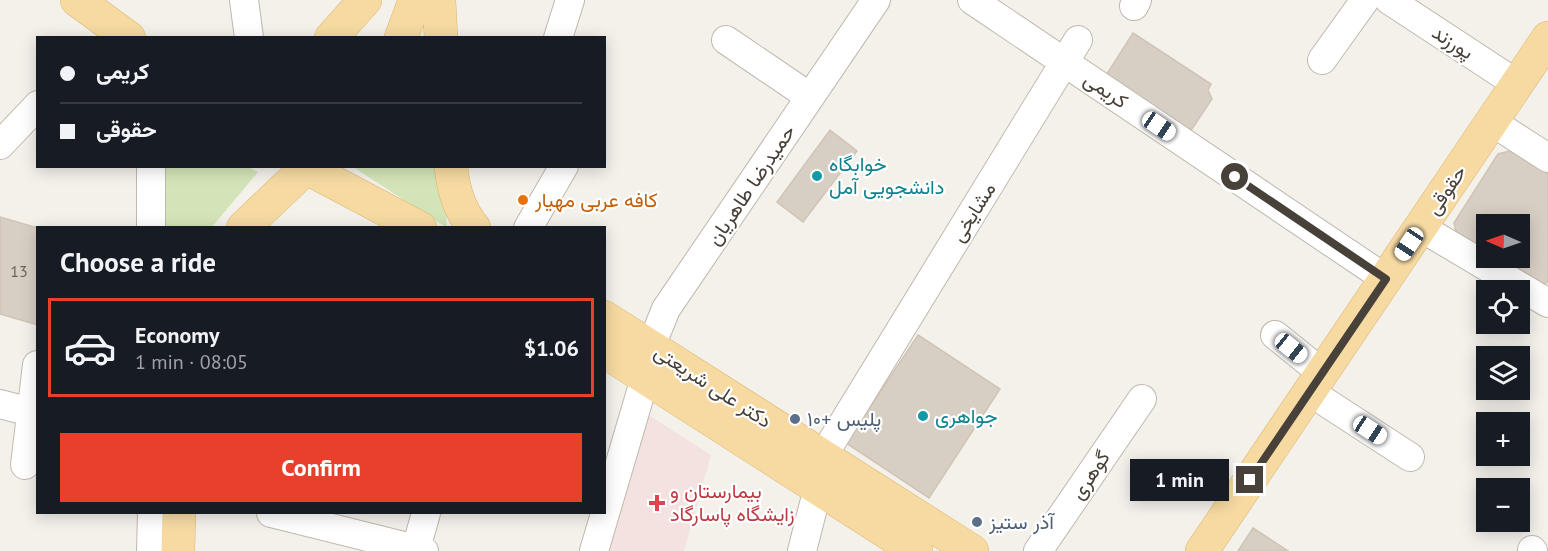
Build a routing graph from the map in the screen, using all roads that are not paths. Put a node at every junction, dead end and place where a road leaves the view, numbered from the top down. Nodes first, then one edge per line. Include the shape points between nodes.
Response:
1 (77, 0) edge
2 (243, 0) edge
3 (365, 0) edge
4 (415, 0) edge
5 (440, 0) edge
6 (570, 0) edge
7 (876, 0) edge
8 (972, 0) edge
9 (1365, 0) edge
10 (1389, 0) edge
11 (114, 33) edge
12 (249, 36) edge
13 (334, 36) edge
14 (402, 36) edge
15 (441, 36) edge
16 (559, 36) edge
17 (1548, 38) edge
18 (726, 40) dead end
19 (1071, 51) junction
20 (1322, 60) dead end
21 (1517, 84) junction
22 (810, 97) junction
23 (36, 107) edge
24 (1492, 122) junction
25 (0, 145) edge
26 (1548, 158) edge
27 (151, 168) edge
28 (305, 168) edge
29 (308, 168) edge
30 (451, 168) edge
31 (563, 168) edge
32 (151, 226) edge
33 (245, 226) edge
34 (416, 226) edge
35 (472, 226) edge
36 (529, 226) edge
37 (1420, 227) junction
38 (1386, 279) junction
39 (1548, 303) edge
40 (606, 318) edge
41 (1275, 335) dead end
42 (651, 346) junction
43 (606, 352) edge
44 (645, 378) junction
45 (36, 381) edge
46 (1316, 382) junction
47 (1142, 399) dead end
48 (0, 404) edge
49 (34, 413) edge
50 (823, 456) junction
51 (1410, 456) dead end
52 (25, 465) dead end
53 (818, 488) junction
54 (606, 510) edge
55 (152, 514) edge
56 (179, 514) edge
57 (276, 514) edge
58 (426, 514) edge
59 (605, 514) edge
60 (420, 550) edge
61 (152, 551) edge
62 (178, 551) edge
63 (594, 551) edge
64 (802, 551) edge
65 (916, 551) edge
66 (972, 551) edge
67 (1038, 551) edge
68 (1202, 551) edge

1 - 11 main road
2 - 12 street
3 - 13 main road
4 - 14 main road
5 - 15 main road
6 - 16 street
7 - 22 street, حمیدرضا طاهریان
8 - 19 street
9 - 20 street
10 - 21 street, پورزند
17 - 21 main road, حقوقی
18 - 22 street
19 - 38 street, کریمی
19 - 50 street, مشایخی
21 - 24 main road, حقوقی
22 - 42 street, حمیدرضا طاهریان via 666,309
23 - 25 street
24 - 26 street
24 - 37 main road, حقوقی
27 - 32 street
28 - 33 main road
29 - 34 main road
30 - 35 main road via 455,195
31 - 36 street
37 - 38 main road, حقوقی
37 - 39 street
38 - 46 main road, حقوقی
40 - 42 main road, دکتر علی شریعتی
41 - 46 street
42 - 44 street, حمیدرضا طاهریان
42 - 50 main road, دکتر علی شریعتی
43 - 44 main road, دکتر علی شریعتی
44 - 53 main road, دکتر علی شریعتی
44 - 54 street, حمیدرضا طاهریان
45 - 49 street
46 - 51 street
46 - 68 main road, حقوقی
47 - 67 street, گوهری
48 - 49 street
49 - 52 street
50 - 66 main road, دکتر علی شریعتی
53 - 64 street
53 - 65 main road, دکتر علی شریعتی
55 - 61 street
56 - 62 main road
57 - 60 street
58 - 60 street
59 - 63 street, حمیدرضا طاهریان

